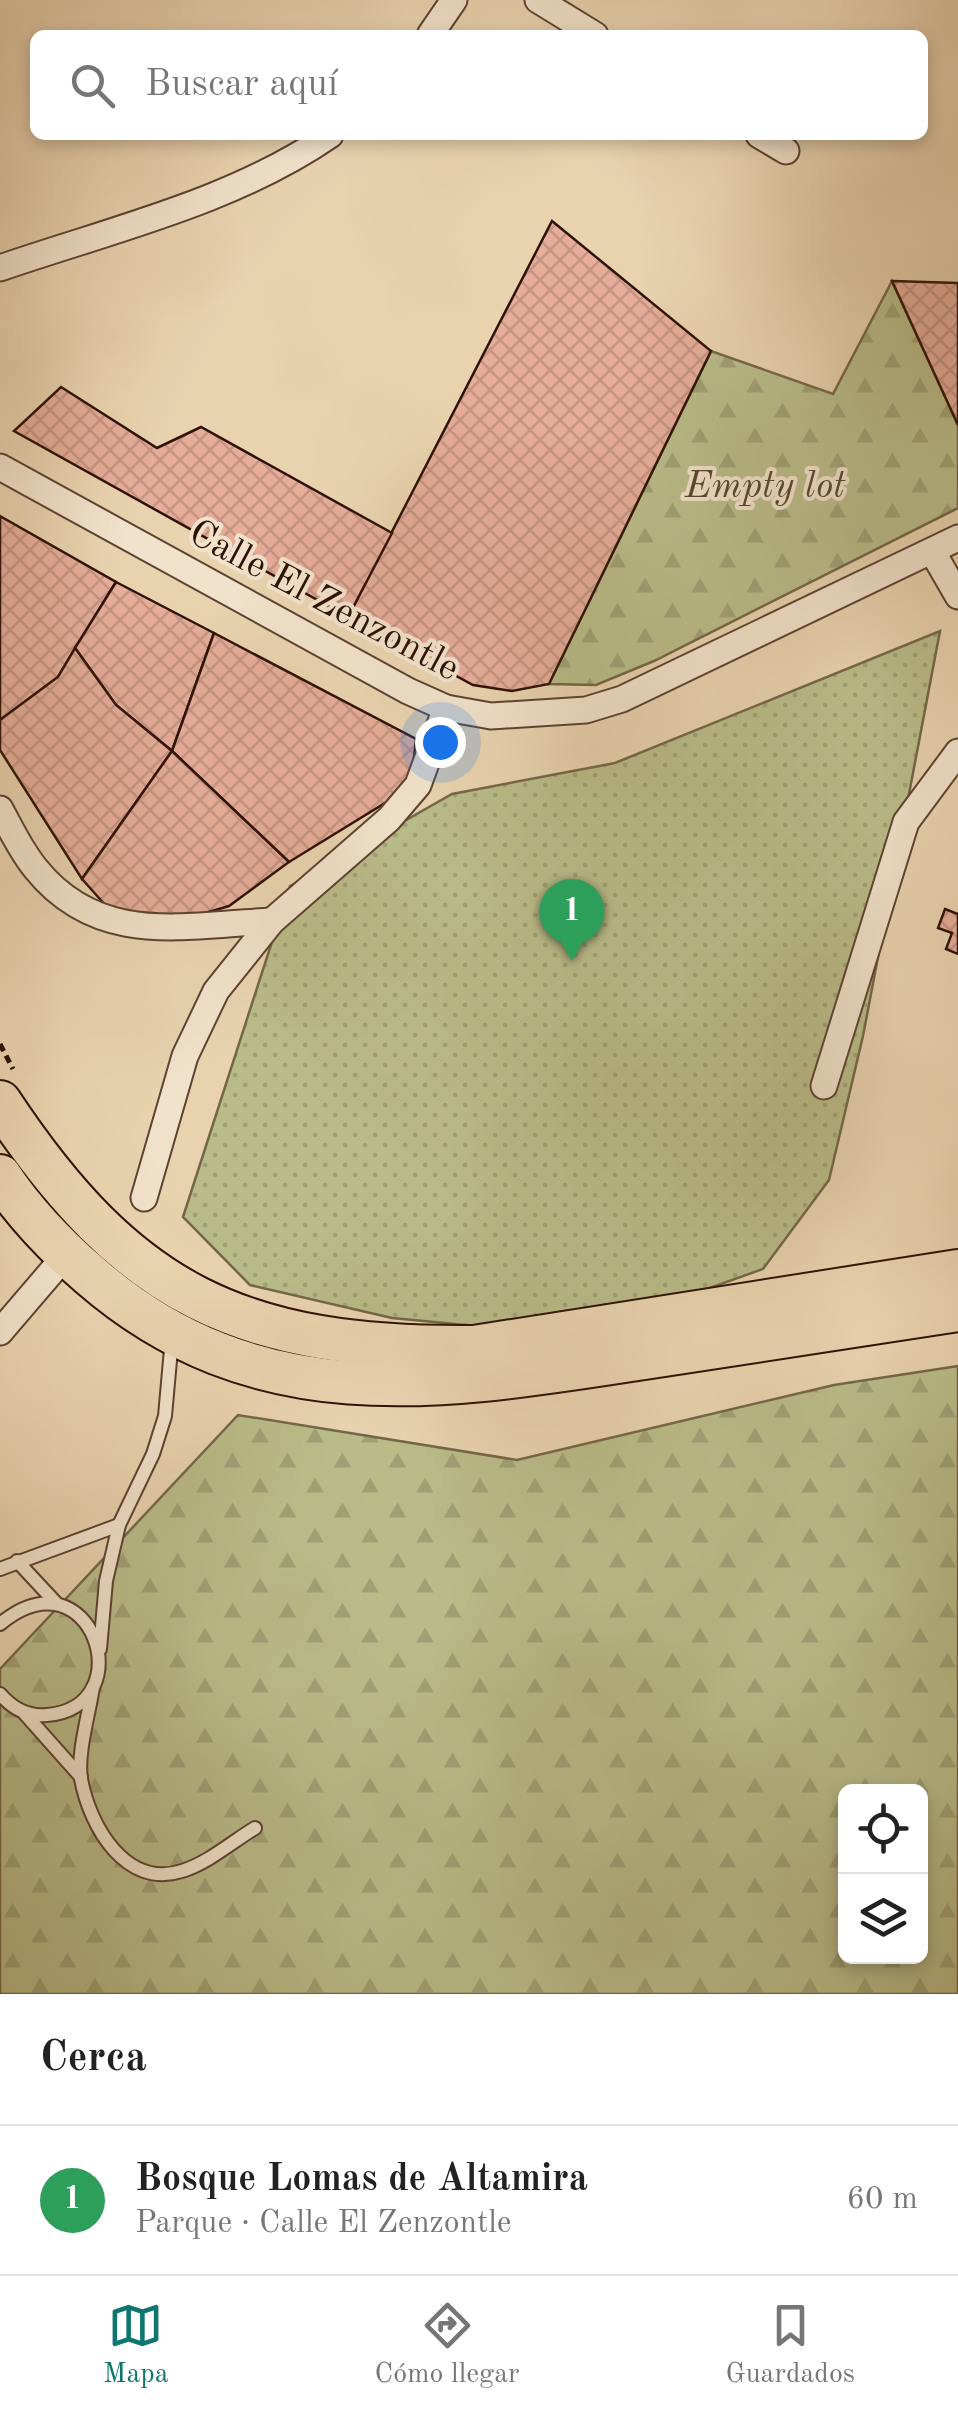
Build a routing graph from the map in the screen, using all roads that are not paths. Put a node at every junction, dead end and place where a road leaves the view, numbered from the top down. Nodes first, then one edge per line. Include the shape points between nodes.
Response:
1 (454, 0) edge
2 (538, 0) edge
3 (433, 30) edge
4 (587, 30) edge
5 (323, 140) edge
6 (767, 140) edge
7 (786, 151) dead end
8 (0, 268) edge
9 (0, 466) edge
10 (958, 538) edge
11 (932, 551) junction
12 (958, 596) edge
13 (446, 708) junction
14 (958, 752) edge
15 (0, 809) edge
16 (272, 921) junction
17 (824, 1086) dead end
18 (0, 1102) edge
19 (0, 1176) edge
20 (144, 1198) dead end
21 (66, 1255) junction
22 (958, 1271) edge
23 (958, 1310) edge
24 (0, 1332) edge
25 (172, 1335) junction
26 (119, 1525) junction
27 (17, 1561) junction
28 (0, 1569) edge
29 (57, 1604) junction
30 (0, 1624) edge
31 (100, 1649) junction
32 (93, 1688) junction
33 (0, 1694) edge
34 (24, 1712) junction
35 (81, 1778) junction
36 (255, 1828) dead end

1 - 3 street
2 - 4 street
5 - 8 street via 226,190
6 - 7 street
9 - 13 street, Calle El Zenzontle
10 - 11 street, Calle El Zenzontle
11 - 12 street
11 - 13 street, Calle El Zenzontle via 604,704 547,716
13 - 16 street via 418,785 388,820
14 - 17 street via 906,822
15 - 16 street via 34,867 96,917 138,928
16 - 20 street via 216,991 184,1056
18 - 22 highway via 78,1208 138,1262 206,1304 290,1332 394,1348 474,1347
19 - 21 highway
21 - 24 street
21 - 25 highway
23 - 25 highway via 485,1383 284,1375 232,1362
25 - 26 lane via 165,1416
26 - 27 lane
26 - 31 lane
27 - 28 lane
27 - 29 lane
29 - 30 lane via 19,1608
29 - 31 lane via 76,1612
31 - 32 lane
32 - 34 lane via 60,1714
32 - 35 lane
33 - 34 lane
34 - 35 lane
35 - 36 lane via 112,1850 132,1869 180,1872

